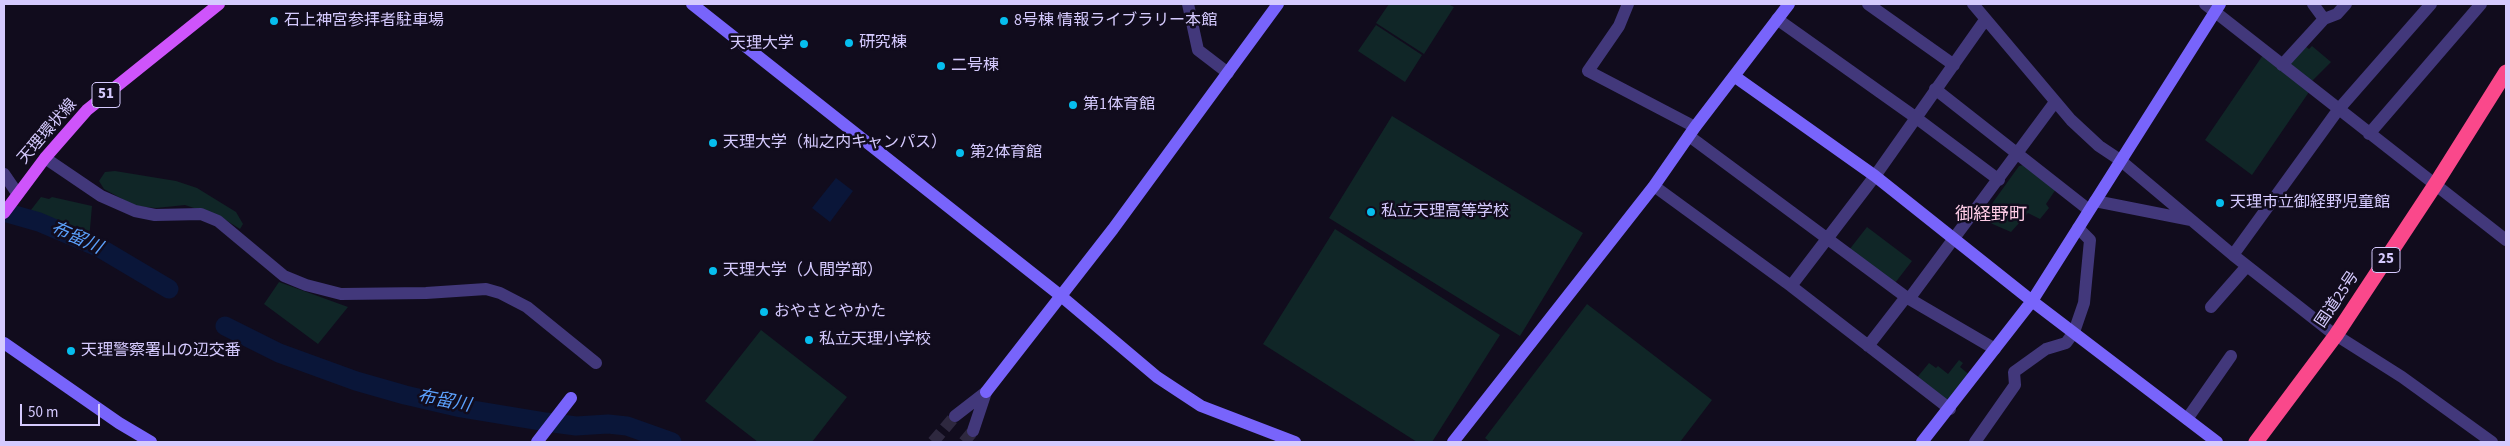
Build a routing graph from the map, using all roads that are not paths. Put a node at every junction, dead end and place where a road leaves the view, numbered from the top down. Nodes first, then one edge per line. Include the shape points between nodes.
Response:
1 (219, 4) edge
2 (692, 4) edge
3 (1188, 4) edge
4 (1278, 4) edge
5 (1628, 4) edge
6 (1789, 4) edge
7 (1868, 4) edge
8 (1973, 4) edge
9 (2312, 4) edge
10 (2346, 4) edge
11 (2431, 4) edge
12 (2481, 4) edge
13 (2213, 6) edge
14 (1883, 8) edge
15 (1777, 19) junction
16 (1985, 20) junction
17 (2324, 20) junction
18 (1954, 65) junction
19 (2282, 65) junction
20 (2506, 72) edge
21 (1228, 73) junction
22 (1734, 76) junction
23 (1935, 89) junction
24 (2056, 102) junction
25 (2338, 110) junction
26 (1915, 117) junction
27 (1692, 132) junction
28 (2368, 134) junction
29 (2018, 154) junction
30 (45, 158) junction
31 (2120, 160) junction
32 (4, 174) edge
33 (1875, 176) junction
34 (1999, 180) junction
35 (2435, 185) junction
36 (1654, 186) junction
37 (10, 203) edge
38 (2092, 205) junction
39 (2192, 220) junction
40 (2078, 228) junction
41 (1828, 239) junction
42 (1955, 240) junction
43 (2506, 240) edge
44 (2233, 255) junction
45 (2247, 266) junction
46 (1791, 286) junction
47 (1061, 296) junction
48 (1908, 298) junction
49 (2032, 301) junction
50 (2211, 307) dead end
51 (2074, 332) junction
52 (2336, 335) junction
53 (4, 343) edge
54 (1868, 346) junction
55 (1995, 350) junction
56 (2231, 356) dead end
57 (596, 363) dead end
58 (986, 392) junction
59 (570, 398) dead end
60 (1950, 409) junction
61 (955, 416) tunnel mouth
62 (2187, 419) junction
63 (973, 431) tunnel mouth
64 (151, 442) edge
65 (537, 442) edge
66 (1295, 442) edge
67 (1453, 442) edge
68 (1922, 442) edge
69 (1975, 442) edge
70 (2217, 442) edge
71 (2256, 442) edge
72 (2492, 442) edge

1 - 30 main road, 天理環状線 / 51 via 87,110
2 - 47 street
3 - 21 street via 1198,50
4 - 21 street
5 - 27 street via 1618,26 1588,71
6 - 15 street
7 - 14 street
8 - 16 street
9 - 17 street
10 - 17 street via 2337,14
11 - 25 street
12 - 28 street
13 - 19 street
13 - 31 street
14 - 18 street
15 - 22 street
15 - 26 street
16 - 18 street
16 - 24 street
17 - 19 street
18 - 23 street
19 - 25 street
20 - 35 highway, 国道25号 / 25
21 - 47 street
22 - 27 street
22 - 33 street
23 - 26 street
23 - 29 street
24 - 29 street
24 - 31 street via 2092,139
25 - 28 street
25 - 44 street
26 - 33 street
26 - 34 street
27 - 36 street
27 - 41 street
28 - 35 street
29 - 34 street
29 - 38 street
30 - 37 main road, 天理環状線 / 51
30 - 57 street via 101,196 135,211 155,215 201,214 218,222 284,276 306,285 341,294 486,289 500,293 527,307
31 - 38 street
31 - 39 street
32 - 37 street
33 - 41 street
33 - 42 street
34 - 42 street
35 - 43 street
35 - 52 highway, 国道25号 / 25
36 - 46 street
36 - 67 street
38 - 39 street
38 - 40 street
39 - 44 street
40 - 49 street
40 - 51 street via 2090,240 2084,303
41 - 46 street
41 - 48 street
42 - 48 street
42 - 49 street
44 - 45 street
45 - 50 street
45 - 52 street
46 - 54 street
47 - 58 street
47 - 66 street via 1178,392 1226,417
48 - 54 street
48 - 55 street
49 - 51 street
49 - 55 street
51 - 62 street
51 - 69 street via 2066,343 2046,349 2014,372 2015,385
52 - 71 highway, 国道25号 / 25
52 - 72 street via 2402,377
53 - 64 street
54 - 60 street
55 - 60 street
56 - 62 street
58 - 61 street
58 - 63 street
59 - 65 street
60 - 68 street
62 - 70 street

